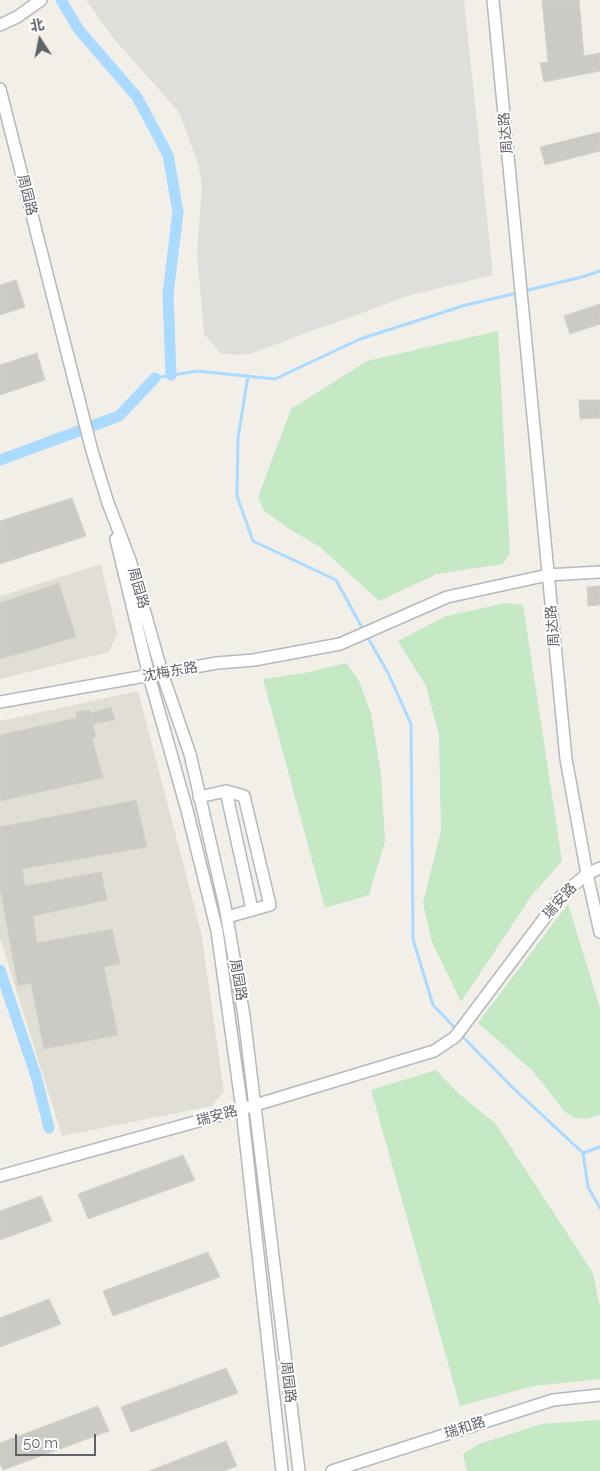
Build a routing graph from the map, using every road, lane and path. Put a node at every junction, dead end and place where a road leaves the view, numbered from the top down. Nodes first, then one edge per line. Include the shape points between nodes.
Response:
1 (41, 0) edge
2 (493, 0) edge
3 (0, 25) edge
4 (0, 89) edge
5 (108, 503) junction
6 (600, 572) edge
7 (548, 575) junction
8 (162, 673) junction
9 (149, 676) junction
10 (0, 702) edge
11 (226, 791) junction
12 (200, 797) junction
13 (600, 868) edge
14 (586, 874) junction
15 (252, 909) junction
16 (227, 917) junction
17 (600, 932) edge
18 (255, 1105) junction
19 (242, 1109) junction
20 (0, 1176) edge
21 (600, 1395) edge
22 (282, 1471) edge
23 (299, 1471) edge
24 (332, 1471) edge

1 - 3 street
2 - 7 street, 周达路
4 - 5 street, 周园路
5 - 8 street, 周园路 via 130,560
5 - 9 street, 周园路
6 - 7 street
7 - 8 street, 沈梅东路 via 448,597 340,644
7 - 14 street, 周达路 via 566,759
8 - 9 street, 沈梅东路
8 - 12 street, 周园路 via 190,754
9 - 10 street, 沈梅东路
9 - 19 street, 周园路 via 217,931
11 - 12 street
11 - 15 street
11 - 15 street via 244,796 270,905
12 - 16 street, 周园路
13 - 14 street, 瑞安路
14 - 17 street, 周达路
14 - 18 street, 瑞安路 via 561,896 455,1037 434,1051
15 - 16 street
16 - 18 street, 周园路
18 - 19 street, 瑞安路
18 - 23 street, 周园路
19 - 20 street, 瑞安路
19 - 22 street, 周园路
21 - 24 street, 瑞和路 via 553,1400

